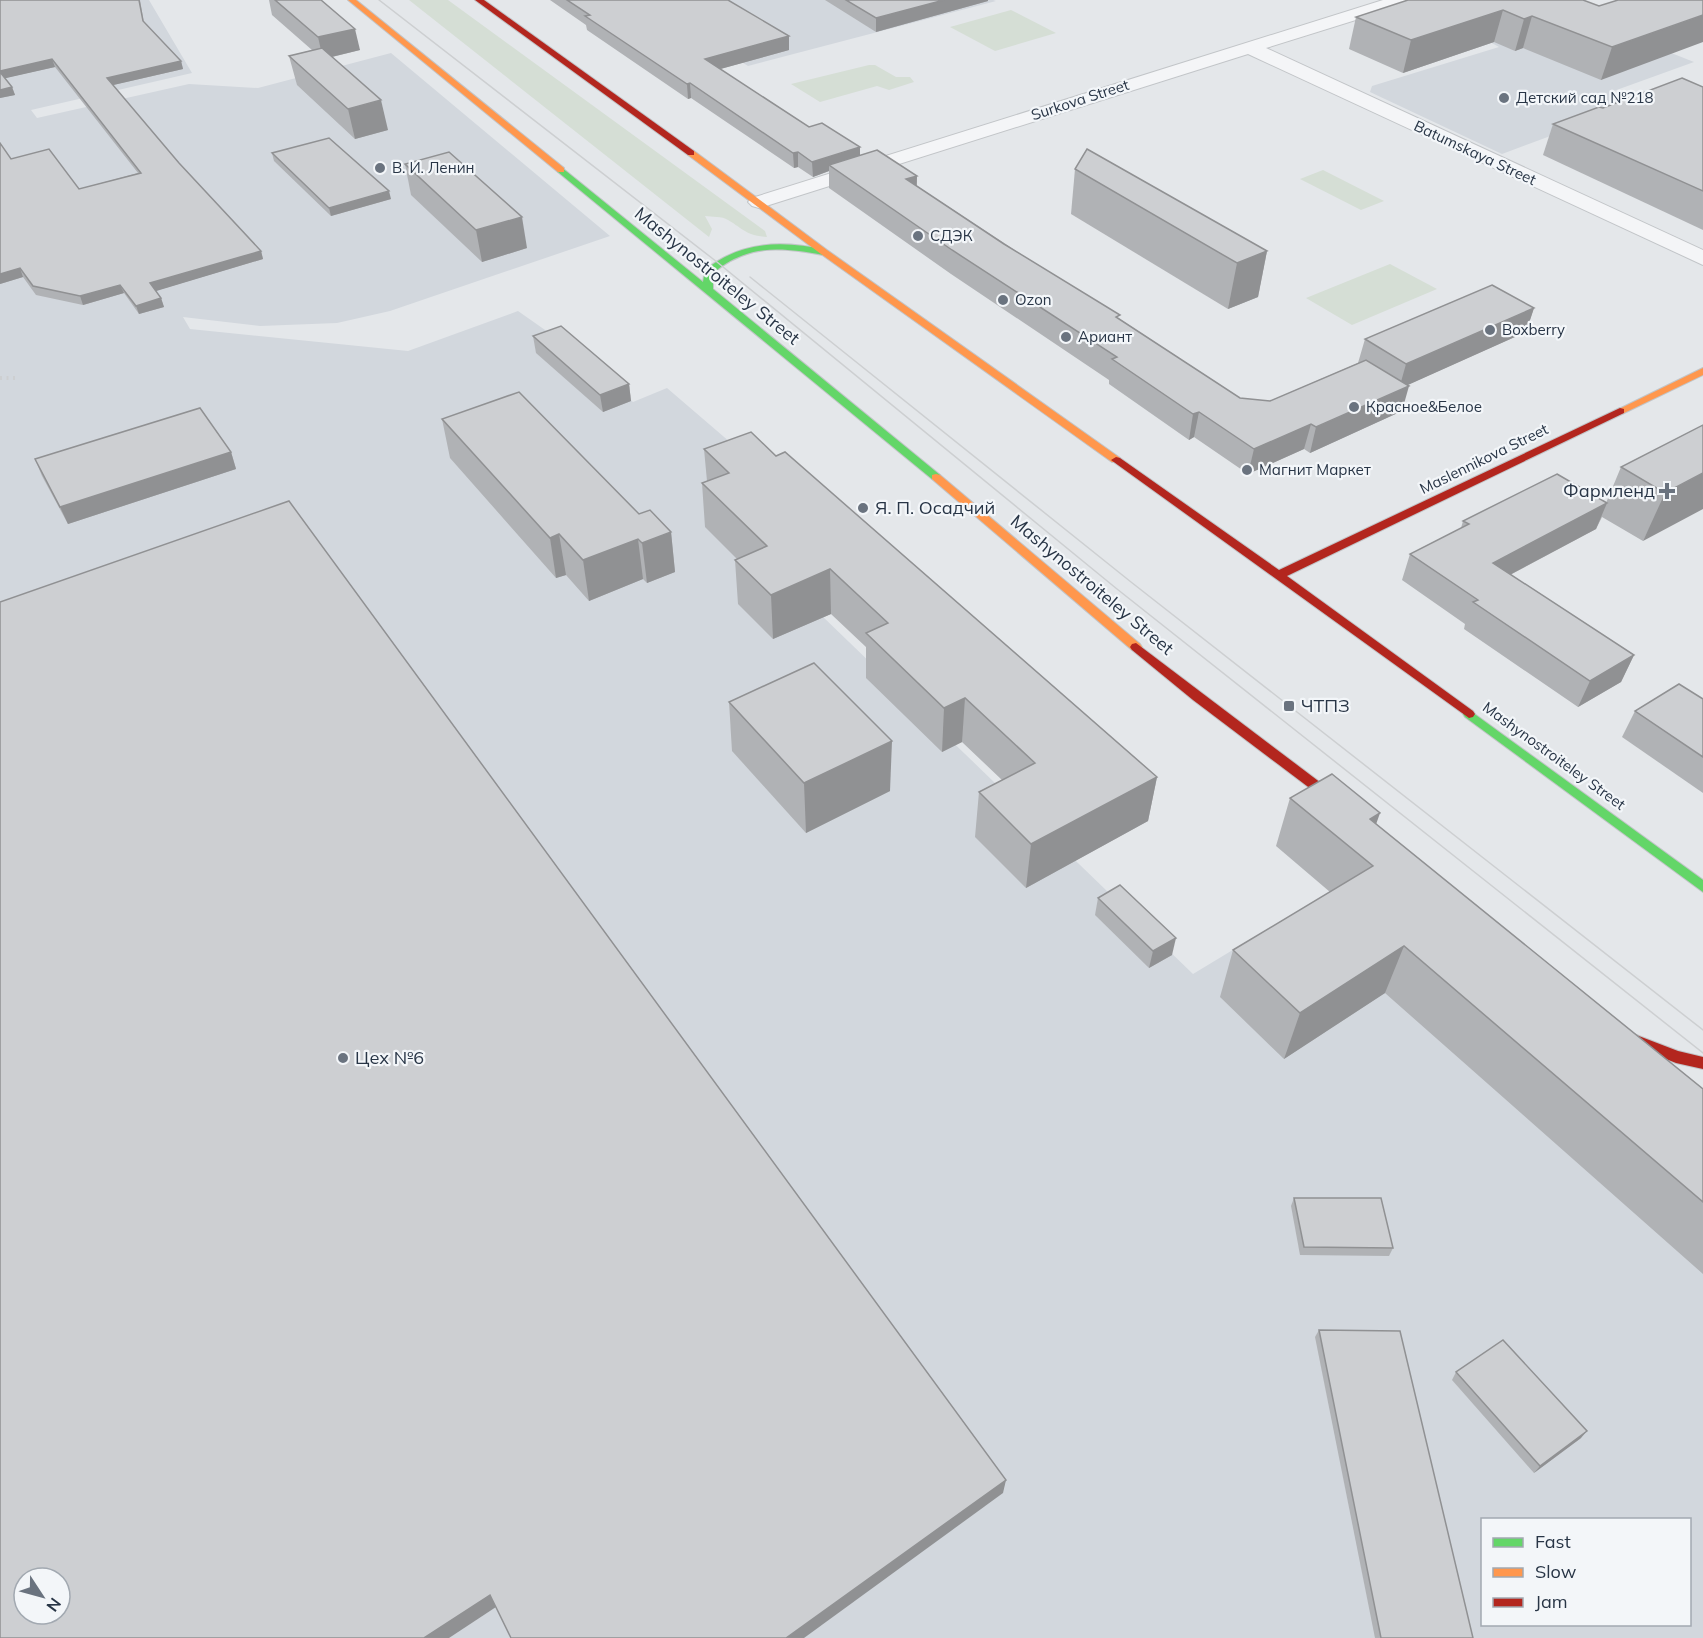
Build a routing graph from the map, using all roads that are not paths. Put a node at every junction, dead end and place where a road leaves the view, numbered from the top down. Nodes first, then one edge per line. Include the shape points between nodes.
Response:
1 (352, 0) edge
2 (479, 0) edge
3 (1401, 0) edge
4 (1248, 47) junction
5 (759, 202) junction
6 (824, 252) junction
7 (1703, 258) edge
8 (708, 291) junction
9 (1703, 371) edge
10 (1279, 575) junction
11 (1362, 822) edge
12 (1703, 887) edge
13 (1703, 1063) edge
14 (1667, 1069) edge

1 - 8 main road, Mashynostroiteley Street
2 - 5 main road, Mashynostroiteley Street
3 - 4 street, Surkova Street
4 - 5 street, Surkova Street
4 - 7 street, Batumskaya Street
5 - 6 main road, Mashynostroiteley Street
6 - 8 main road via 779,245 739,250 724,256 708,272
6 - 10 main road, Mashynostroiteley Street
8 - 11 main road, Mashynostroiteley Street via 1189,690
9 - 10 main road, Maslennikova Street
10 - 12 main road, Mashynostroiteley Street
13 - 14 main road via 1676,1057 1626,1036

